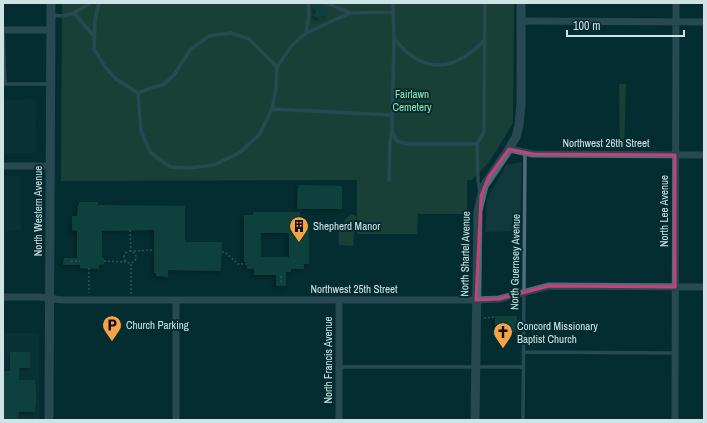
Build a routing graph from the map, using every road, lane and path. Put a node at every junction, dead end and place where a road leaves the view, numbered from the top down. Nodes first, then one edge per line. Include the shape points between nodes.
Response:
1 (51, 3) edge
2 (90, 3) edge
3 (99, 3) edge
4 (308, 3) edge
5 (327, 3) edge
6 (393, 3) edge
7 (485, 3) edge
8 (522, 3) edge
9 (676, 3) edge
10 (350, 12) junction
11 (393, 12) junction
12 (74, 13) junction
13 (51, 15) junction
14 (521, 21) junction
15 (676, 22) junction
16 (704, 22) edge
17 (3, 30) edge
18 (51, 30) junction
19 (306, 33) junction
20 (94, 36) junction
21 (394, 39) junction
22 (485, 40) junction
23 (278, 67) junction
24 (51, 84) junction
25 (138, 93) junction
26 (272, 109) junction
27 (391, 115) junction
28 (392, 131) junction
29 (477, 144) junction
30 (508, 149) junction
31 (525, 152) junction
32 (675, 155) junction
33 (704, 155) edge
34 (3, 166) edge
35 (50, 166) junction
36 (389, 180) dead end
37 (481, 196) junction
38 (130, 230) dead end
39 (154, 250) dead end
40 (131, 251) junction
41 (222, 252) dead end
42 (71, 260) dead end
43 (80, 261) dead end
44 (104, 261) dead end
45 (127, 262) junction
46 (131, 263) junction
47 (247, 264) dead end
48 (89, 268) dead end
49 (281, 275) dead end
50 (281, 282) dead end
51 (675, 287) junction
52 (704, 287) edge
53 (523, 293) junction
54 (3, 297) edge
55 (50, 298) junction
56 (89, 300) junction
57 (132, 300) junction
58 (176, 300) junction
59 (339, 300) junction
60 (476, 300) junction
61 (495, 317) dead end
62 (484, 324) dead end
63 (523, 352) junction
64 (675, 353) junction
65 (338, 367) junction
66 (476, 367) junction
67 (523, 367) junction
68 (49, 420) edge
69 (176, 420) edge
70 (339, 420) edge
71 (476, 420) edge
72 (523, 420) edge
73 (675, 420) edge

1 - 13 street, North Western Avenue
2 - 12 lane
3 - 20 lane
4 - 19 lane
5 - 10 lane
6 - 11 lane
7 - 22 lane
8 - 14 street, North Shartel Avenue
9 - 15 street, North Lee Avenue
10 - 11 lane
10 - 19 lane
11 - 21 lane
12 - 13 lane
12 - 20 lane
13 - 18 street, North Western Avenue
14 - 15 street
14 - 30 street, North Shartel Avenue via 520,118 516,136
15 - 16 street
15 - 32 street, North Lee Avenue
17 - 18 street
17 - 24 lane via 5,84
18 - 24 street, North Western Avenue
19 - 23 lane via 292,45
20 - 25 lane via 94,49 105,67 116,79
21 - 22 lane via 409,54 421,61 440,65 458,62
21 - 27 lane
22 - 29 lane via 484,132
23 - 25 lane via 249,38 231,33 209,36 190,50 174,75 163,85
23 - 26 lane
24 - 35 street, North Western Avenue
25 - 26 lane via 141,131 150,152 170,167 214,165 240,153 259,135
26 - 27 lane
27 - 28 lane
28 - 29 lane via 397,141 407,144
28 - 36 lane
29 - 37 lane
30 - 31 street, Northwest 26th Street
30 - 37 street, North Shartel Avenue via 488,178
31 - 32 street, Northwest 26th Street
31 - 53 lane, North Guernsey Avenue
32 - 33 street, Northwest 26th Street
32 - 51 street, North Lee Avenue
34 - 35 street
35 - 55 street, North Western Avenue
37 - 60 street, North Shartel Avenue via 477,223
38 - 40 path
39 - 40 path
40 - 45 path via 124,255
40 - 46 path via 137,258
41 - 47 path via 238,264
42 - 43 path
44 - 45 path
45 - 46 path
46 - 57 path
48 - 56 path
49 - 50 path
51 - 52 street, Northwest 25th Street
51 - 53 street, Northwest 25th Street via 549,286
51 - 64 street, North Lee Avenue
53 - 60 street, Northwest 25th Street via 499,299
53 - 63 lane, North Guernsey Avenue
54 - 55 street, Northwest 25th Street
55 - 56 street, Northwest 25th Street
55 - 68 street, North Western Avenue
56 - 57 street, Northwest 25th Street
57 - 58 street, Northwest 25th Street
58 - 59 street, Northwest 25th Street
58 - 69 street
59 - 60 street, Northwest 25th Street
59 - 65 street, North Francis Avenue
60 - 66 street, North Shartel Avenue
61 - 62 path via 484,317
63 - 64 lane
63 - 67 lane, North Guernsey Avenue
64 - 73 street, North Lee Avenue
65 - 66 lane
65 - 70 street, North Francis Avenue
66 - 67 lane
66 - 71 street, North Shartel Avenue
67 - 72 lane, North Guernsey Avenue

